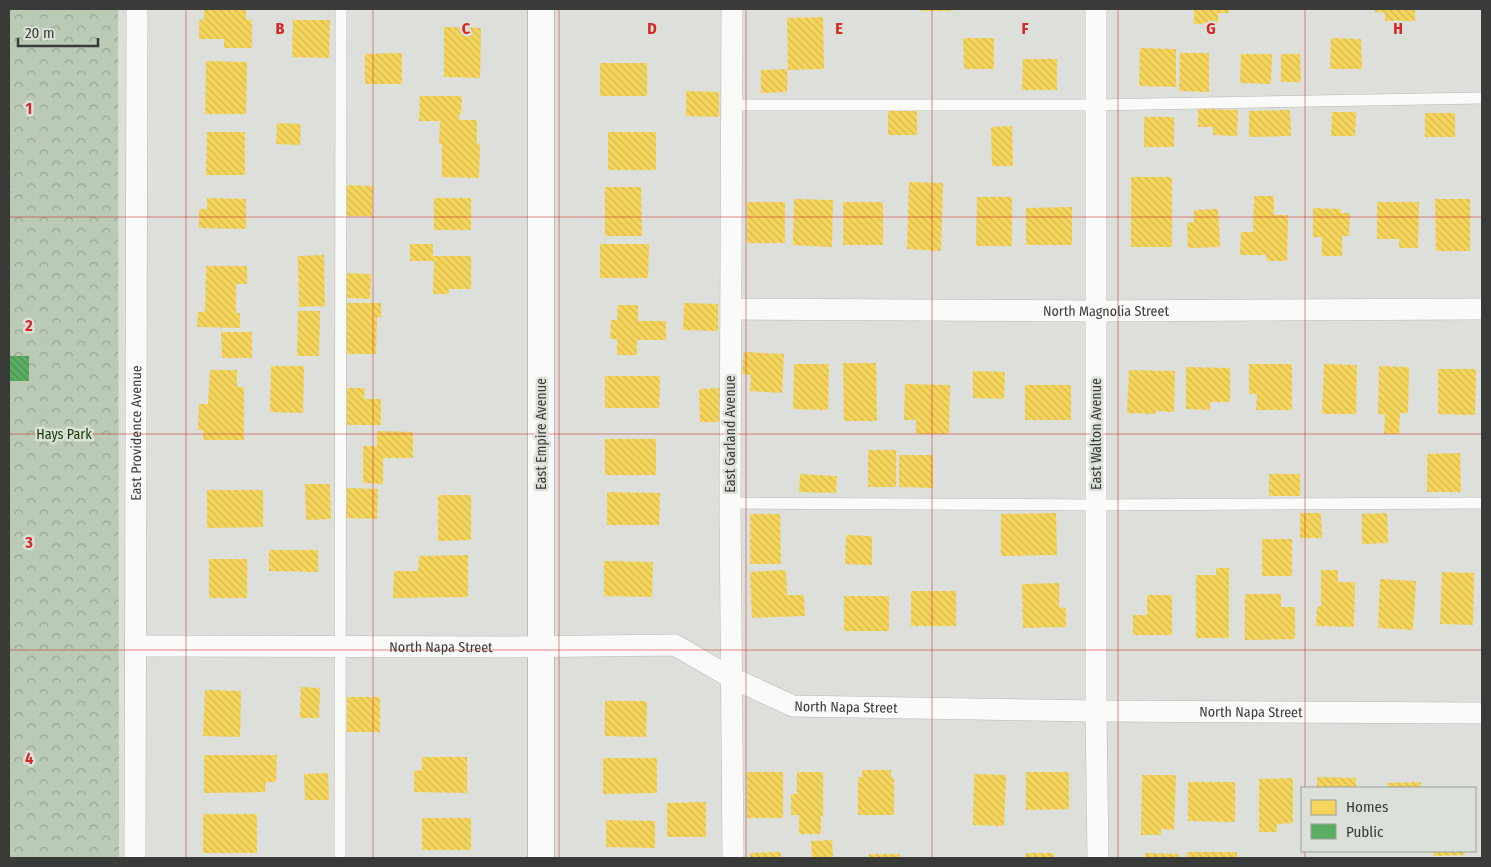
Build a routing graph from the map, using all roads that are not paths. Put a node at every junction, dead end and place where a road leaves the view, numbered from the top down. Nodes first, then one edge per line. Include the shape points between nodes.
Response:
1 (137, 9) edge
2 (341, 9) edge
3 (541, 9) edge
4 (732, 9) edge
5 (1096, 9) edge
6 (1482, 98) edge
7 (732, 105) junction
8 (1096, 105) junction
9 (731, 309) junction
10 (1482, 309) edge
11 (1096, 311) junction
12 (730, 503) junction
13 (1482, 503) edge
14 (1096, 505) junction
15 (135, 646) junction
16 (341, 647) junction
17 (542, 647) junction
18 (730, 677) junction
19 (1096, 711) junction
20 (1482, 713) edge
21 (135, 858) edge
22 (340, 858) edge
23 (541, 858) edge
24 (733, 858) edge
25 (1098, 858) edge

1 - 15 street, East Providence Avenue
2 - 16 lane
3 - 17 street, East Empire Avenue
4 - 7 street, East Garland Avenue
5 - 8 street, East Walton Avenue
6 - 8 lane
7 - 8 lane
7 - 9 street, East Garland Avenue
8 - 11 street, East Walton Avenue
9 - 11 street, North Magnolia Street
9 - 12 street, East Garland Avenue
10 - 11 street, North Magnolia Street
11 - 14 street, East Walton Avenue
12 - 14 lane
12 - 18 street, East Garland Avenue
13 - 14 lane
14 - 19 street, East Walton Avenue
15 - 16 street, North Napa Street
15 - 21 street, East Providence Avenue
16 - 17 street, North Napa Street
16 - 22 lane
17 - 18 street, North Napa Street via 675,645
17 - 23 street, East Empire Avenue
18 - 19 street, North Napa Street via 793,706
18 - 24 street, East Garland Avenue
19 - 20 street, North Napa Street
19 - 25 street, East Walton Avenue

